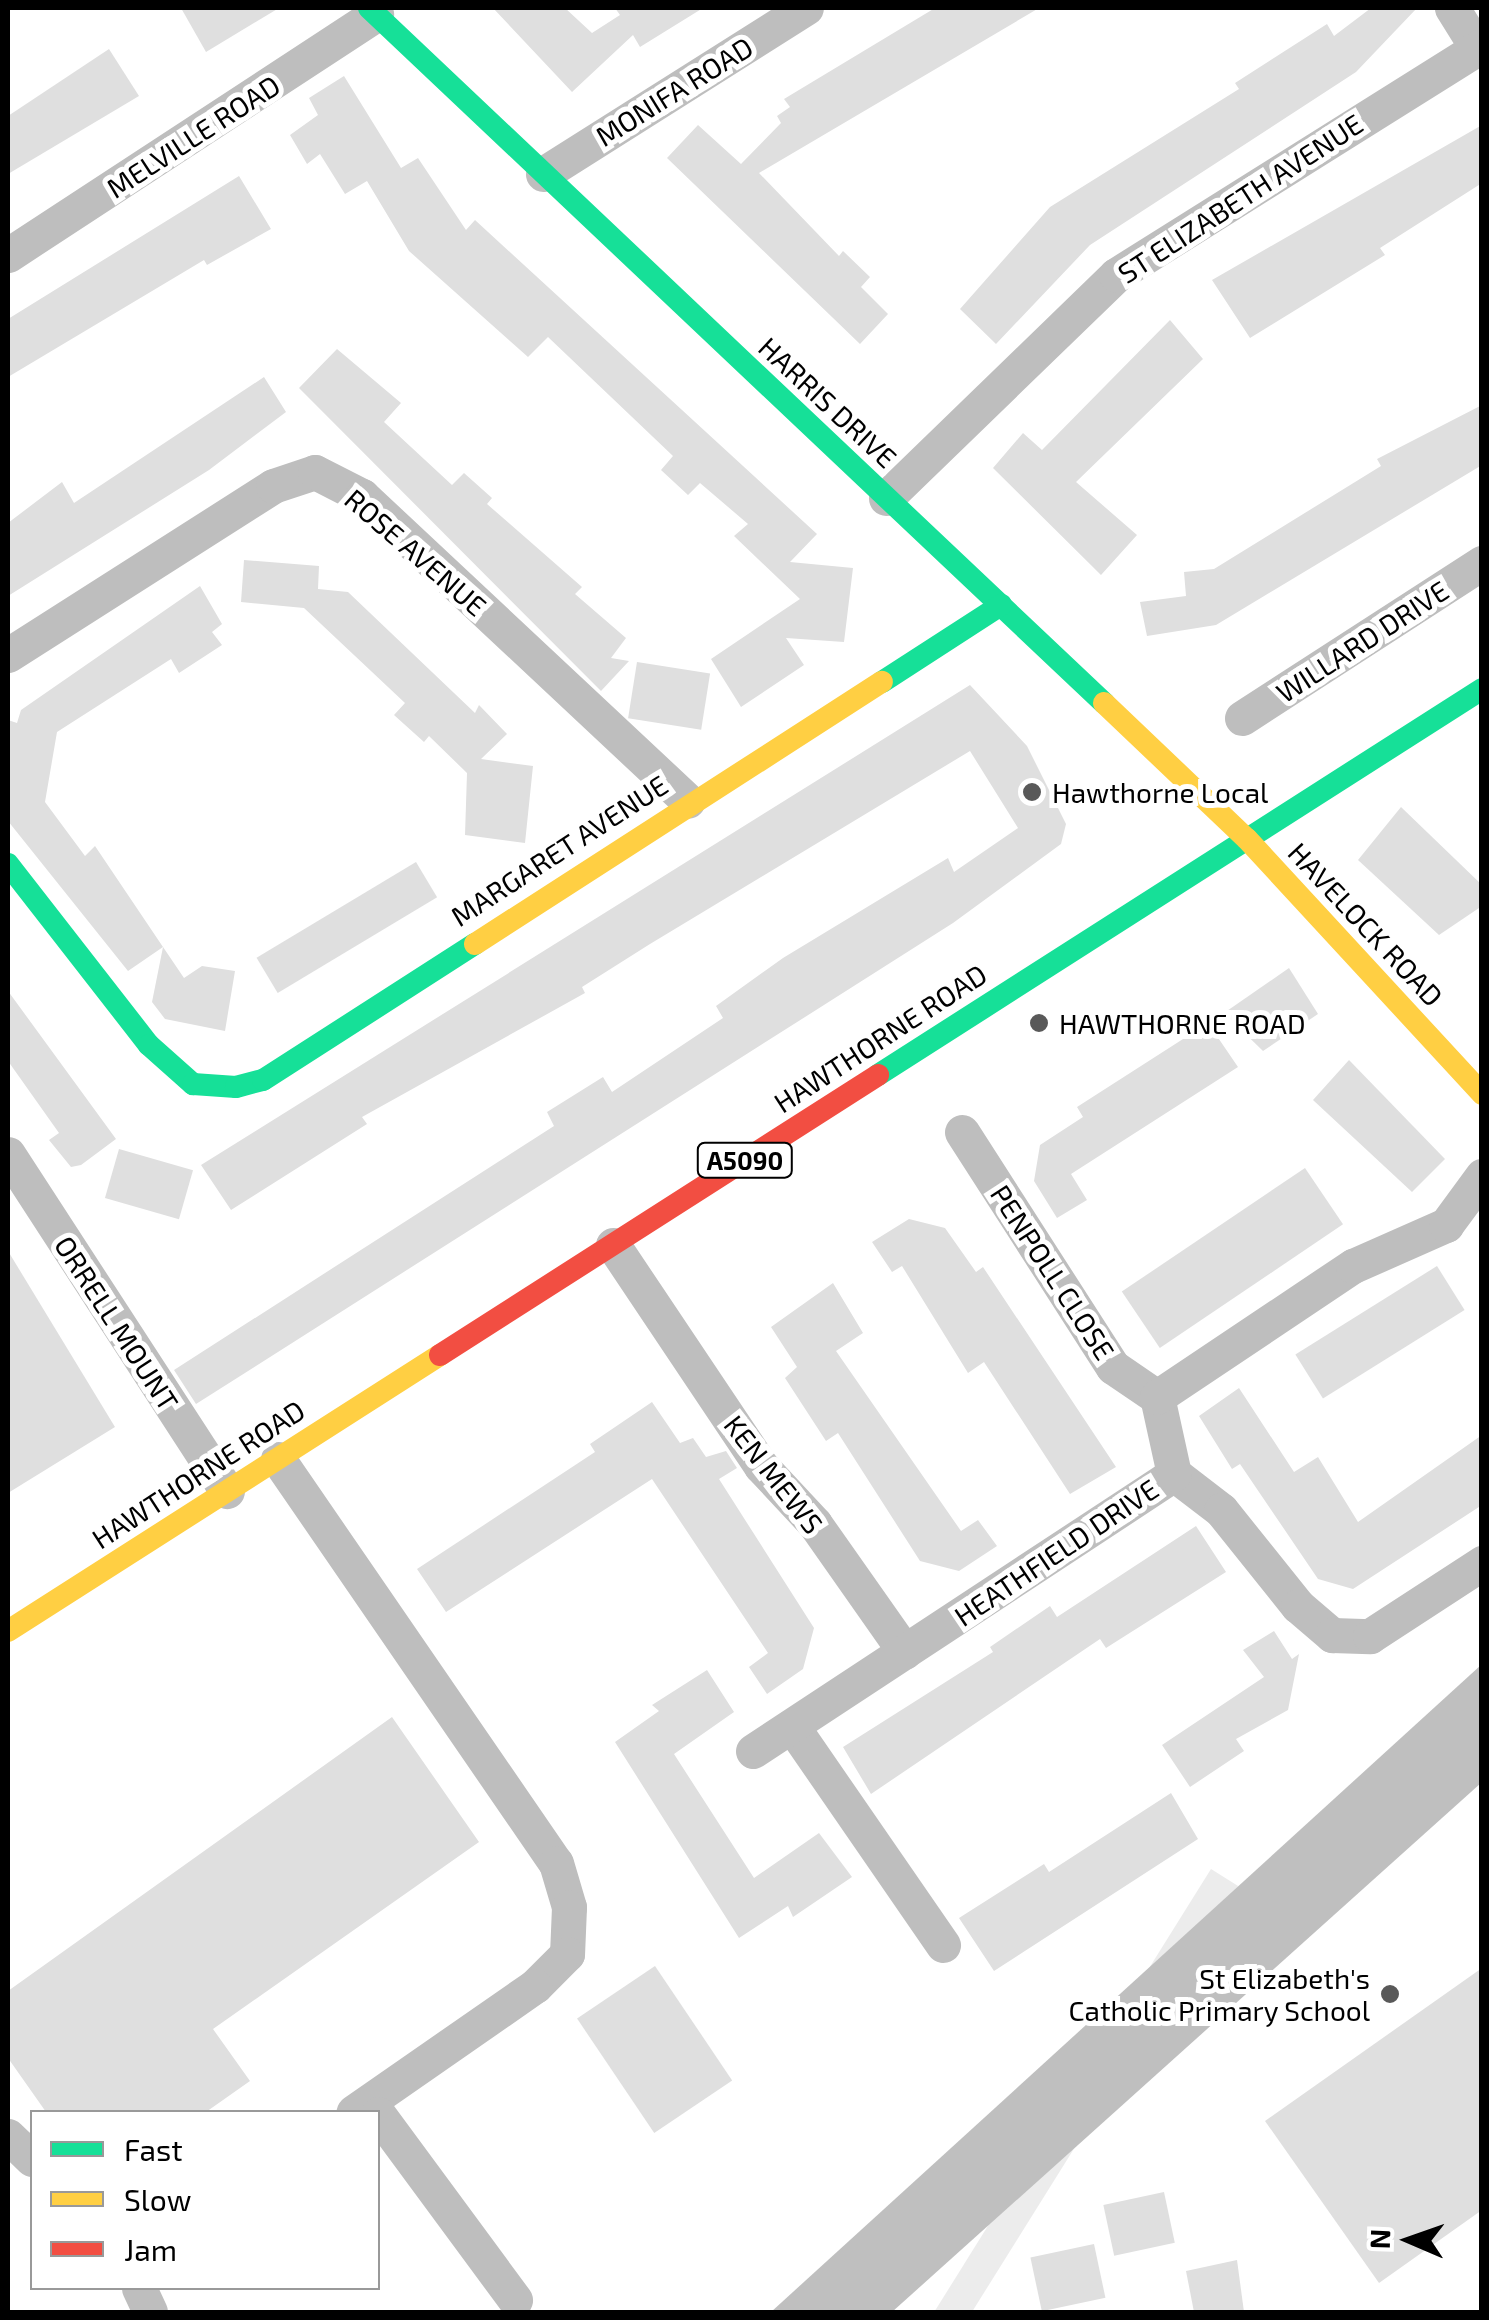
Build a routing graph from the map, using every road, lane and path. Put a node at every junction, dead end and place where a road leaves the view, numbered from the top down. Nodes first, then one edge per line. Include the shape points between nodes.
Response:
1 (806, 8) edge
2 (1452, 8) edge
3 (372, 11) edge
4 (1479, 46) edge
5 (544, 174) junction
6 (8, 255) edge
7 (886, 498) junction
8 (1482, 563) edge
9 (1001, 605) junction
10 (8, 654) edge
11 (1482, 689) edge
12 (1242, 718) dead end
13 (688, 801) junction
14 (1247, 838) junction
15 (8, 864) edge
16 (1482, 1094) edge
17 (962, 1132) dead end
18 (8, 1154) edge
19 (1482, 1176) edge
20 (612, 1245) junction
21 (1157, 1397) junction
22 (278, 1459) junction
23 (1174, 1474) junction
24 (227, 1491) junction
25 (1482, 1563) edge
26 (8, 1631) edge
27 (904, 1652) junction
28 (792, 1726) junction
29 (753, 1751) dead end
30 (943, 1945) dead end
31 (369, 2110) edge
32 (380, 2124) edge
33 (8, 2136) edge
34 (30, 2158) edge
35 (515, 2300) dead end

1 - 5 street, MONIFA ROAD
2 - 4 street
3 - 5 street, HARRIS DRIVE
3 - 6 street, MELVILLE ROAD
4 - 7 street, ST ELIZABETH AVENUE via 1116,275
5 - 7 street, HARRIS DRIVE
7 - 9 street, HARRIS DRIVE
8 - 12 street, WILLARD DRIVE
9 - 13 street, MARGARET AVENUE
9 - 14 street, HARRIS DRIVE
10 - 13 street, ROSE AVENUE via 273,486 315,472 362,496
11 - 14 street, HAWTHORNE ROAD / A5090
13 - 15 street, MARGARET AVENUE via 264,1080 236,1088 193,1084 149,1045
14 - 16 street, HAVELOCK ROAD
14 - 20 street, HAWTHORNE ROAD / A5090
17 - 21 street, PENPOLL CLOSE via 1113,1366
18 - 24 street, ORRELL MOUNT
19 - 21 street via 1446,1225 1353,1266
20 - 22 street, HAWTHORNE ROAD / A5090
20 - 27 street, KEN MEWS via 762,1466 815,1524
21 - 23 street, HEATHFIELD DRIVE
22 - 24 street, HAWTHORNE ROAD / A5090
22 - 31 street via 556,1863 569,1907 567,1954 536,1986
23 - 25 street via 1221,1510 1298,1606 1332,1636 1370,1636
23 - 27 street, HEATHFIELD DRIVE
24 - 26 street, HAWTHORNE ROAD / A5090
27 - 28 street, HEATHFIELD DRIVE
28 - 29 street, HEATHFIELD DRIVE
28 - 30 street
32 - 35 street
33 - 34 street

